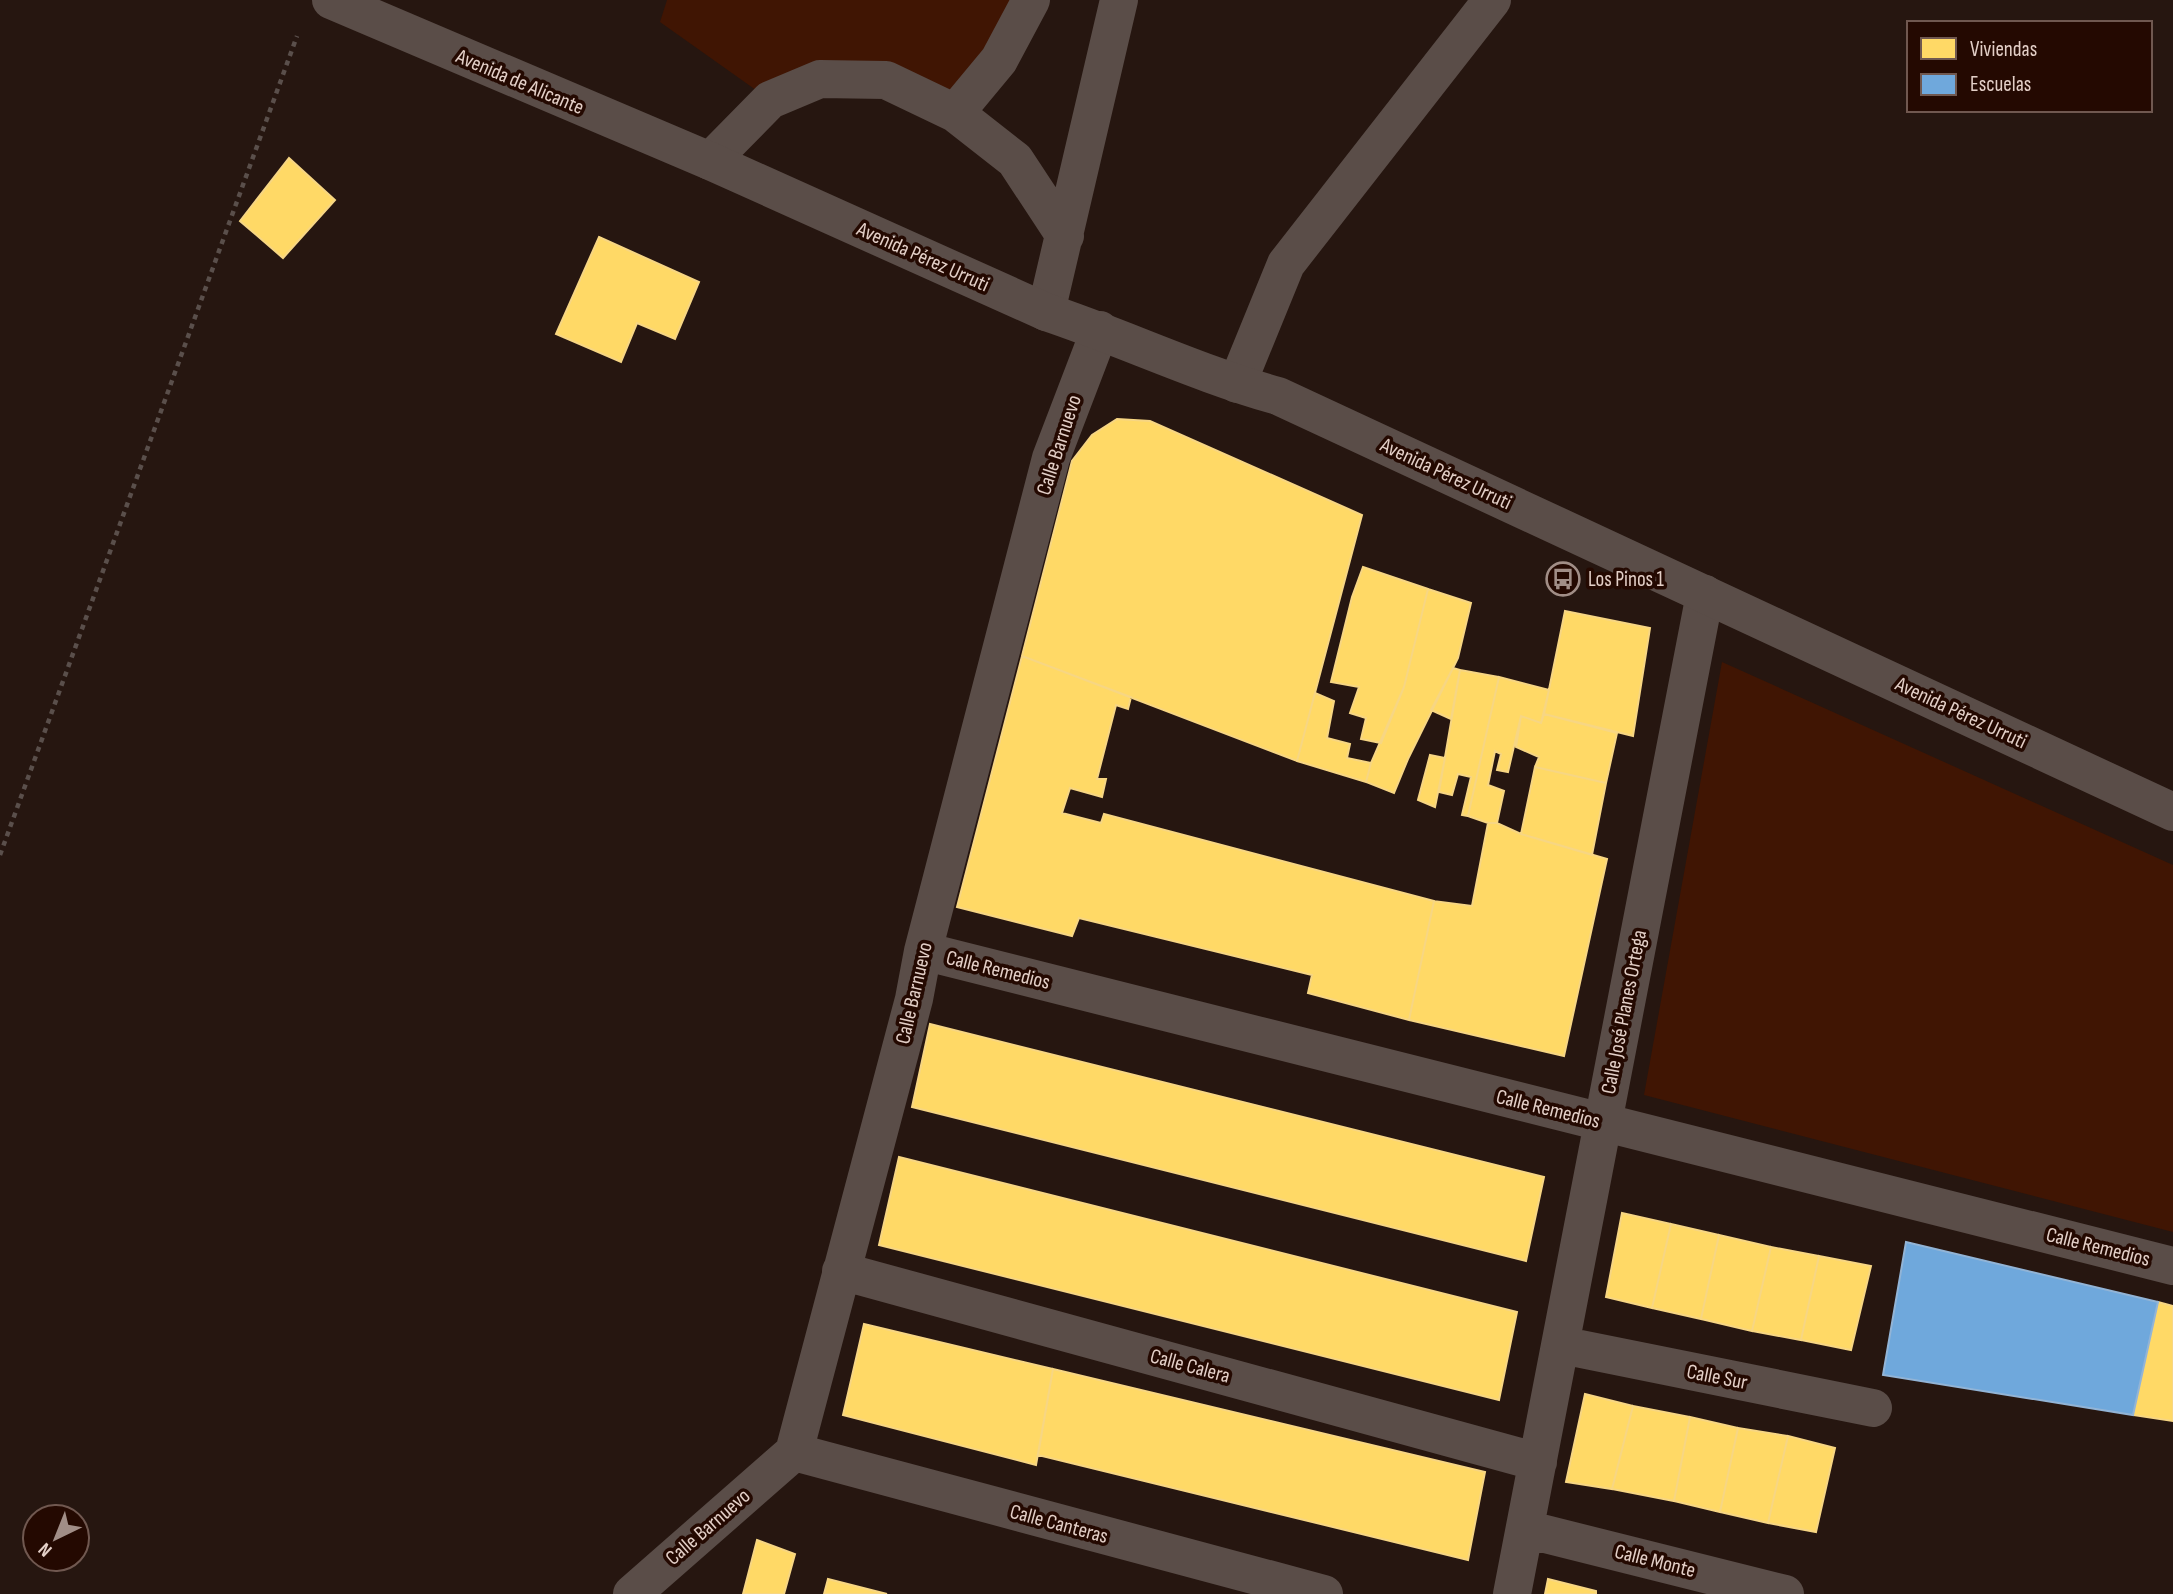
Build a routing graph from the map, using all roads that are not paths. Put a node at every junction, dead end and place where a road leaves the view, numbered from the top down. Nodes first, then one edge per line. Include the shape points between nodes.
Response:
1 (331, 0) edge
2 (1031, 0) edge
3 (1119, 0) edge
4 (1492, 0) edge
5 (956, 113) junction
6 (710, 161) junction
7 (1065, 236) junction
8 (1046, 312) junction
9 (1100, 330) junction
10 (1237, 384) junction
11 (1705, 594) junction
12 (2173, 812) edge
13 (923, 951) junction
14 (1602, 1122) junction
15 (2173, 1266) edge
16 (841, 1270) junction
17 (1561, 1345) junction
18 (1873, 1408) dead end
19 (794, 1452) junction
20 (1538, 1462) junction
21 (1525, 1529) junction
22 (632, 1594) edge
23 (1324, 1594) edge
24 (1512, 1594) edge
25 (1785, 1594) edge

1 - 6 street, Avenida de Alicante
2 - 5 street via 999,60
3 - 7 street
4 - 10 street via 1286,264
5 - 6 street via 886,80 820,79 770,100
5 - 7 street via 1015,160
6 - 8 street, Avenida Pérez Urruti
7 - 8 street
8 - 9 street, Avenida Pérez Urruti
9 - 10 street, Avenida Pérez Urruti
9 - 13 street, Calle Barnuevo via 1051,458
10 - 11 street, Avenida Pérez Urruti via 1278,396
11 - 12 street, Avenida Pérez Urruti
11 - 14 street, Calle José Planes Ortega
13 - 14 street, Calle Remedios
13 - 16 street, Calle Barnuevo
14 - 15 street, Calle Remedios
14 - 17 street, Calle José Planes Ortega
16 - 19 street, Calle Barnuevo
16 - 20 street, Calle Calera
17 - 18 street, Calle Sur
17 - 20 street, Calle José Planes Ortega
19 - 22 street, Calle Barnuevo
19 - 23 street, Calle Canteras
20 - 21 street, Calle José Planes Ortega
21 - 24 street, Calle José Planes Ortega
21 - 25 street, Calle Monte

